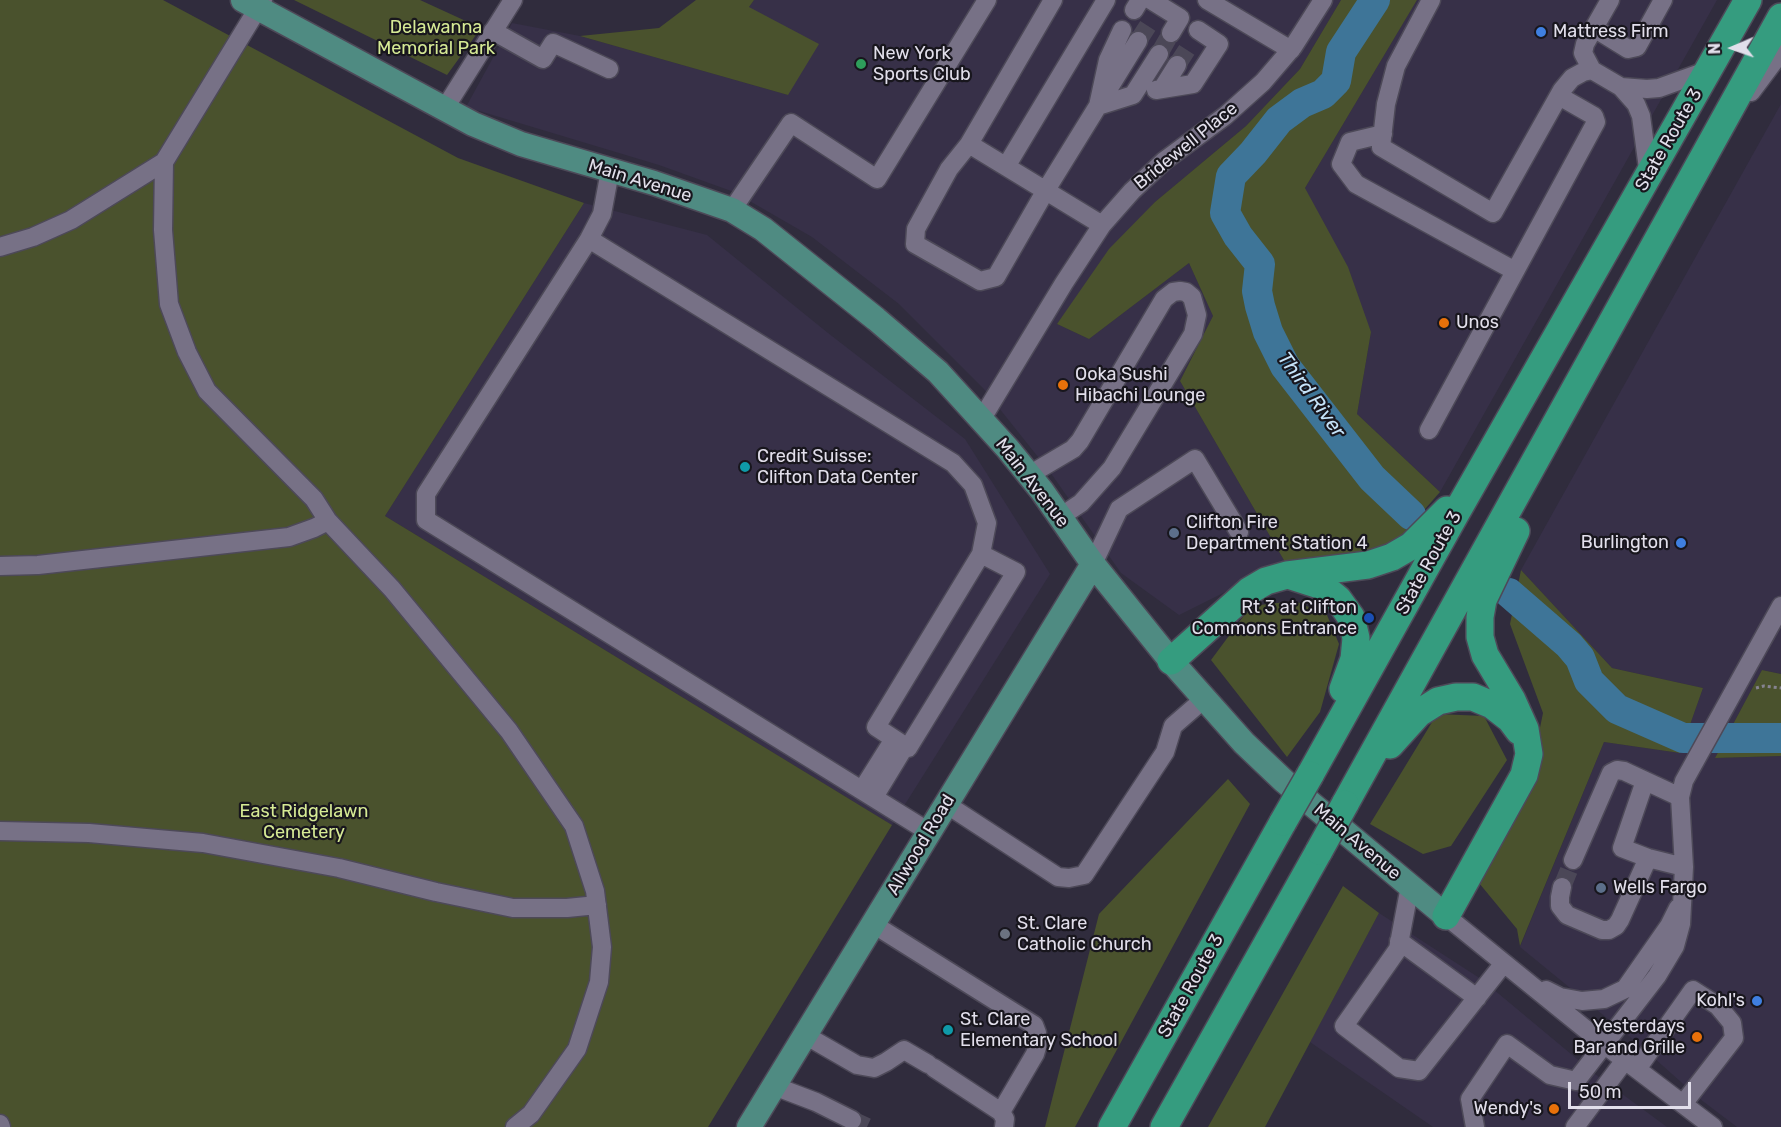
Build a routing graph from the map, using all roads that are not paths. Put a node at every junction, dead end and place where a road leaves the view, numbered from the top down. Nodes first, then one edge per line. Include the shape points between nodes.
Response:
1 (513, 0) edge
2 (987, 0) edge
3 (1053, 0) edge
4 (1106, 0) edge
5 (1207, 0) edge
6 (1323, 0) edge
7 (1431, 0) edge
8 (1610, 0) edge
9 (1663, 0) edge
10 (1748, 0) edge
11 (254, 3) edge
12 (1158, 7) edge
13 (1781, 17) edge
14 (1594, 28) junction
15 (1122, 30) tunnel mouth
16 (493, 31) junction
17 (1138, 41) tunnel mouth
18 (1291, 50) junction
19 (1781, 52) edge
20 (1159, 54) tunnel mouth
21 (1177, 65) tunnel mouth
22 (609, 69) dead end
23 (1592, 70) junction
24 (1709, 70) junction
25 (1622, 87) junction
26 (1162, 89) junction
27 (1133, 95) junction
28 (1559, 96) junction
29 (1098, 106) junction
30 (445, 108) junction
31 (1383, 134) junction
32 (969, 144) junction
33 (1700, 161) junction
34 (164, 162) junction
35 (1007, 165) junction
36 (610, 171) junction
37 (1649, 176) junction
38 (1046, 190) junction
39 (732, 210) junction
40 (1102, 225) junction
41 (588, 239) junction
42 (0, 247) edge
43 (1515, 271) junction
44 (981, 420) junction
45 (1429, 430) dead end
46 (1029, 475) junction
47 (1476, 479) junction
48 (1060, 517) junction
49 (328, 521) junction
50 (1239, 532) dead end
51 (981, 554) junction
52 (1093, 564) junction
53 (0, 566) edge
54 (1287, 575) junction
55 (1781, 606) edge
56 (1171, 661) junction
57 (1204, 699) junction
58 (900, 743) junction
59 (1529, 754) junction
60 (1310, 775) junction
61 (1645, 781) junction
62 (868, 794) junction
63 (1680, 797) junction
64 (946, 804) junction
65 (1345, 804) junction
66 (0, 831) edge
67 (929, 832) junction
68 (1647, 858) junction
69 (1573, 860) tunnel mouth
70 (1684, 867) junction
71 (1410, 886) junction
72 (1562, 887) tunnel mouth
73 (1683, 896) junction
74 (597, 905) junction
75 (1446, 916) junction
76 (873, 924) junction
77 (1400, 941) junction
78 (1504, 963) junction
79 (1522, 978) junction
80 (1477, 998) junction
81 (805, 1035) junction
82 (1605, 1045) junction
83 (1631, 1064) junction
84 (774, 1086) junction
85 (1683, 1104) junction
86 (1002, 1119) edge
87 (852, 1120) tunnel mouth
88 (515, 1127) edge
89 (749, 1127) edge
90 (1112, 1127) edge
91 (1164, 1127) edge
92 (1475, 1127) edge
93 (1575, 1127) edge
94 (1713, 1127) edge

1 - 16 street
2 - 39 street via 877,179 791,123
3 - 32 street
4 - 35 street
5 - 18 street
6 - 18 street, Bridewell Place
7 - 31 street via 1396,66
8 - 14 street
9 - 14 street via 1637,47 1628,49
10 - 24 highway, State Route 3
11 - 30 main road, Main Avenue
11 - 34 street
12 - 26 street via 1176,26 1194,37 1219,44 1193,84
13 - 33 highway, State Route 3
14 - 23 street via 1583,53
15 - 29 street via 1108,60
16 - 22 street via 543,59 553,43
16 - 30 street
17 - 29 street
18 - 40 street, Bridewell Place via 1225,116 1132,191
19 - 33 street
20 - 27 street
21 - 26 street
23 - 25 street
23 - 28 street via 1572,78
24 - 25 street via 1659,88
24 - 37 highway, State Route 3
25 - 37 street via 1641,116
26 - 27 street
27 - 29 street
28 - 31 street via 1492,213 1381,147
28 - 43 street via 1594,116 1596,123
29 - 38 street
30 - 36 main road, Main Avenue via 521,144
31 - 43 street via 1350,142 1341,164 1356,184
32 - 35 street
32 - 38 street via 949,169 916,229 915,244 980,281 996,277
33 - 59 highway via 1483,600 1480,637 1485,655 1525,729
33 - 65 highway, State Route 3
34 - 42 street via 71,220
34 - 49 street via 163,230 169,304 187,352 207,391 314,499
35 - 38 street
36 - 39 main road, Main Avenue
36 - 41 street via 602,214
37 - 47 highway, State Route 3
38 - 40 street
39 - 44 main road, Main Avenue via 763,229 876,319 938,372
40 - 44 street, Bridewell Place
41 - 51 street via 953,463 973,485 987,523
41 - 62 street via 426,494 426,520
43 - 45 street
44 - 46 main road, Main Avenue
46 - 48 main road, Main Avenue
46 - 48 street via 1080,441 1164,299 1180,291 1192,297 1197,315 1193,334 1112,468 1081,503
47 - 54 highway via 1424,534 1392,557 1368,565
47 - 60 highway, State Route 3
48 - 52 main road, Main Avenue
49 - 53 street via 289,537
49 - 74 street via 392,589 509,731 574,826
50 - 52 street via 1195,459 1119,509
51 - 58 street via 876,728
51 - 58 street via 1016,572 908,748
52 - 56 main road, Main Avenue
52 - 64 main road, Allwood Road
54 - 56 highway via 1249,591
54 - 60 highway via 1322,586 1338,599 1351,617 1356,638 1354,659
55 - 63 street via 1696,758
56 - 57 main road, Main Avenue
57 - 64 street via 1173,726 1165,752 1083,875 1058,877
57 - 71 main road, Main Avenue via 1284,781
58 - 62 street
59 - 65 highway via 1510,719 1492,705 1473,697 1438,701 1419,713 1392,742
59 - 75 highway via 1524,775
60 - 90 highway, State Route 3, bridge
61 - 63 street
61 - 68 street via 1622,848
61 - 69 street via 1624,771 1611,773
62 - 67 street
63 - 70 street
64 - 67 main road, Allwood Road
65 - 91 highway, State Route 3, bridge
66 - 74 street via 89,832 203,843 339,868 513,908
67 - 76 main road, Allwood Road
68 - 70 street
68 - 72 street via 1620,920 1609,930 1567,915 1560,906
70 - 73 street
71 - 75 main road, Main Avenue
71 - 77 street
73 - 79 street via 1669,926 1625,989 1604,999 1582,1001 1560,997
73 - 82 street via 1674,946 1657,976
74 - 88 street via 602,947 599,982 577,1049 531,1114
75 - 78 street, Main Avenue
76 - 81 main road, Allwood Road
76 - 86 street via 1034,1025 1035,1054
77 - 80 street
77 - 80 street via 1344,1026 1399,1068 1419,1071
78 - 79 street, Main Avenue
78 - 80 street
79 - 82 street, Main Avenue
81 - 84 main road, Allwood Road
81 - 86 street via 857,1065 874,1068 903,1050
82 - 83 street, Main Avenue
82 - 92 street via 1576,1082 1550,1075 1507,1044 1470,1099
83 - 85 street, Main Avenue
83 - 85 street via 1693,990 1718,1006 1732,1023 1734,1038
83 - 93 street
84 - 87 street
84 - 89 main road, Allwood Road
85 - 94 street, Main Avenue

